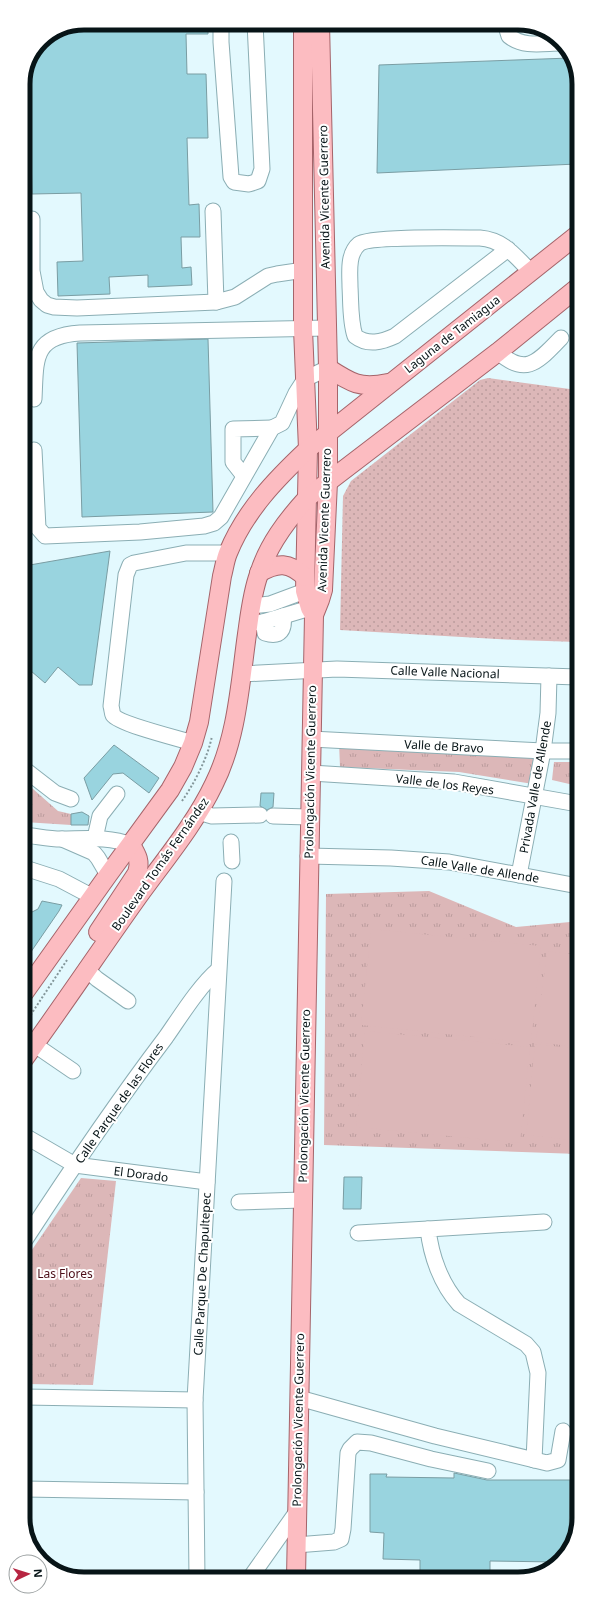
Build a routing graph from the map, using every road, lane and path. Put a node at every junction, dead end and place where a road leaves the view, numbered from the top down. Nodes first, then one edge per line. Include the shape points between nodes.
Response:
1 (222, 30) edge
2 (255, 30) edge
3 (303, 30) edge
4 (320, 30) edge
5 (507, 30) edge
6 (542, 37) edge
7 (213, 210) dead end
8 (32, 219) dead end
9 (572, 240) edge
10 (508, 249) junction
11 (304, 270) junction
12 (531, 272) junction
13 (572, 292) edge
14 (216, 302) junction
15 (327, 328) junction
16 (304, 329) junction
17 (561, 338) dead end
18 (498, 352) junction
19 (328, 368) junction
20 (305, 379) junction
21 (389, 383) junction
22 (34, 399) dead end
23 (272, 428) junction
24 (327, 433) junction
25 (308, 449) junction
26 (34, 450) dead end
27 (244, 476) junction
28 (328, 482) junction
29 (307, 498) junction
30 (228, 553) junction
31 (259, 573) junction
32 (306, 584) junction
33 (312, 612) junction
34 (254, 617) junction
35 (312, 671) junction
36 (242, 674) junction
37 (549, 676) junction
38 (572, 677) edge
39 (311, 739) junction
40 (193, 743) junction
41 (543, 751) junction
42 (572, 751) edge
43 (311, 773) junction
44 (30, 774) edge
45 (117, 794) dead end
46 (535, 796) junction
47 (71, 799) dead end
48 (572, 803) edge
49 (198, 812) junction
50 (309, 817) junction
51 (30, 836) edge
52 (95, 838) junction
53 (61, 839) junction
54 (231, 842) dead end
55 (131, 845) junction
56 (308, 856) junction
57 (232, 861) dead end
58 (30, 870) edge
59 (108, 875) junction
60 (519, 875) junction
61 (224, 880) dead end
62 (572, 885) edge
63 (93, 897) junction
64 (86, 969) junction
65 (218, 970) junction
66 (30, 985) edge
67 (128, 1001) dead end
68 (30, 1052) edge
69 (73, 1071) dead end
70 (30, 1139) edge
71 (74, 1165) junction
72 (207, 1182) junction
73 (302, 1200) junction
74 (239, 1202) dead end
75 (544, 1222) dead end
76 (428, 1230) junction
77 (30, 1232) edge
78 (358, 1233) dead end
79 (30, 1397) edge
80 (299, 1398) junction
81 (195, 1400) junction
82 (563, 1431) dead end
83 (534, 1460) junction
84 (488, 1471) dead end
85 (30, 1489) edge
86 (196, 1492) junction
87 (296, 1513) junction
88 (296, 1545) junction
89 (197, 1572) edge
90 (254, 1572) edge
91 (296, 1572) edge

1 - 2 street via 231,177 234,182 249,184 258,181 262,169
3 - 11 main road, Avenida Vicente Guerrero
4 - 15 main road, Avenida Vicente Guerrero
5 - 6 street via 514,40 530,44
7 - 14 street
8 - 14 street via 32,271 36,292 47,304 54,307 77,308
9 - 12 main road, Laguna de Tamiagua
10 - 10 street via 496,241 480,238 382,239 359,244 352,255 350,272 350,304 355,336 376,343 396,336
10 - 12 street
11 - 14 street via 268,276 235,297
11 - 16 main road, Avenida Vicente Guerrero
12 - 21 main road, Laguna de Tamiagua
13 - 18 main road
15 - 16 street
15 - 19 main road, Avenida Vicente Guerrero
16 - 20 main road, Avenida Vicente Guerrero
16 - 22 street via 80,333 60,336 49,340 38,356
17 - 18 street via 537,361 528,365 514,364
18 - 28 main road
19 - 20 street
19 - 21 main road via 347,381 362,386
19 - 24 main road, Avenida Vicente Guerrero
20 - 23 street via 282,423
20 - 25 main road, Avenida Vicente Guerrero
21 - 24 main road, Laguna de Tamiagua
23 - 27 street
23 - 27 street via 233,428 233,462
24 - 25 main road
24 - 28 main road, Avenida Vicente Guerrero
25 - 29 main road, Avenida Vicente Guerrero
25 - 30 main road via 277,478 259,500
26 - 27 street via 38,528 45,536 140,532 214,523 221,517
28 - 29 main road, Boulevard Tomás Fernández
28 - 33 main road, Avenida Vicente Guerrero via 323,590
29 - 31 main road, Boulevard Tomás Fernández via 272,543
29 - 32 main road, Avenida Vicente Guerrero
30 - 40 main road via 222,576 199,722
30 - 40 street via 186,553 134,563 130,565 126,575 111,706 113,715 131,724
31 - 32 main road via 271,566 284,565 298,570
31 - 34 main road, Boulevard Tomás Fernández
32 - 33 main road, Avenida Vicente Guerrero
32 - 34 street via 270,604
33 - 34 street via 283,616 282,630 271,635 265,633
33 - 35 main road, Prolongación Vicente Guerrero
34 - 36 main road, Boulevard Tomás Fernández
35 - 36 street, Calle Valle Nacional
35 - 37 street, Calle Valle Nacional via 337,668
35 - 39 main road, Prolongación Vicente Guerrero
36 - 49 main road, Boulevard Tomás Fernández via 232,736 225,758
37 - 38 street, Calle Valle Nacional
37 - 41 street, Privada Valle de Allende
39 - 41 street, Valle de Bravo
39 - 43 main road, Prolongación Vicente Guerrero
40 - 55 main road via 170,790
41 - 42 street, Valle de Bravo
41 - 46 street, Privada Valle de Allende
43 - 46 street, Valle de los Reyes via 454,782
43 - 50 main road, Prolongación Vicente Guerrero
44 - 47 street via 55,793
45 - 52 street via 100,816
46 - 48 street, Valle de los Reyes
46 - 60 street, Privada Valle de Allende
49 - 50 street via 212,816
49 - 64 main road, Boulevard Tomás Fernández
50 - 56 main road, Prolongación Vicente Guerrero
51 - 53 street
52 - 53 street
52 - 55 street via 122,841
53 - 59 street via 94,853
54 - 57 street
55 - 59 main road
55 - 64 main road via 139,860 138,873 96,935
56 - 60 street, Calle Valle de Allende via 422,860
56 - 73 main road, Prolongación Vicente Guerrero
58 - 63 street via 59,879
59 - 63 main road
60 - 62 street, Calle Valle de Allende
61 - 65 street, Calle Parque De Chapultepec
63 - 66 main road
64 - 67 street
64 - 68 main road, Boulevard Tomás Fernández
65 - 71 street, Calle Parque de las Flores via 142,1068
65 - 72 street, Calle Parque De Chapultepec
68 - 69 street
70 - 71 street
71 - 72 street, El Dorado
71 - 77 street, Calle Parque de las Flores
72 - 81 street, Calle Parque De Chapultepec
73 - 74 street
73 - 80 main road, Prolongación Vicente Guerrero
75 - 76 street
76 - 78 street
76 - 83 street via 434,1257 446,1288 452,1296 459,1304 526,1344 533,1352 538,1373
79 - 81 street
80 - 83 street via 435,1436
80 - 87 main road, Prolongación Vicente Guerrero
81 - 86 street, Calle Parque De Chapultepec
82 - 83 street via 558,1460 547,1463
84 - 88 street via 371,1443 357,1442 348,1453 341,1539 334,1542
85 - 86 street
86 - 89 street, Calle Parque De Chapultepec
87 - 88 main road, Prolongación Vicente Guerrero
87 - 90 street
88 - 91 main road, Prolongación Vicente Guerrero

